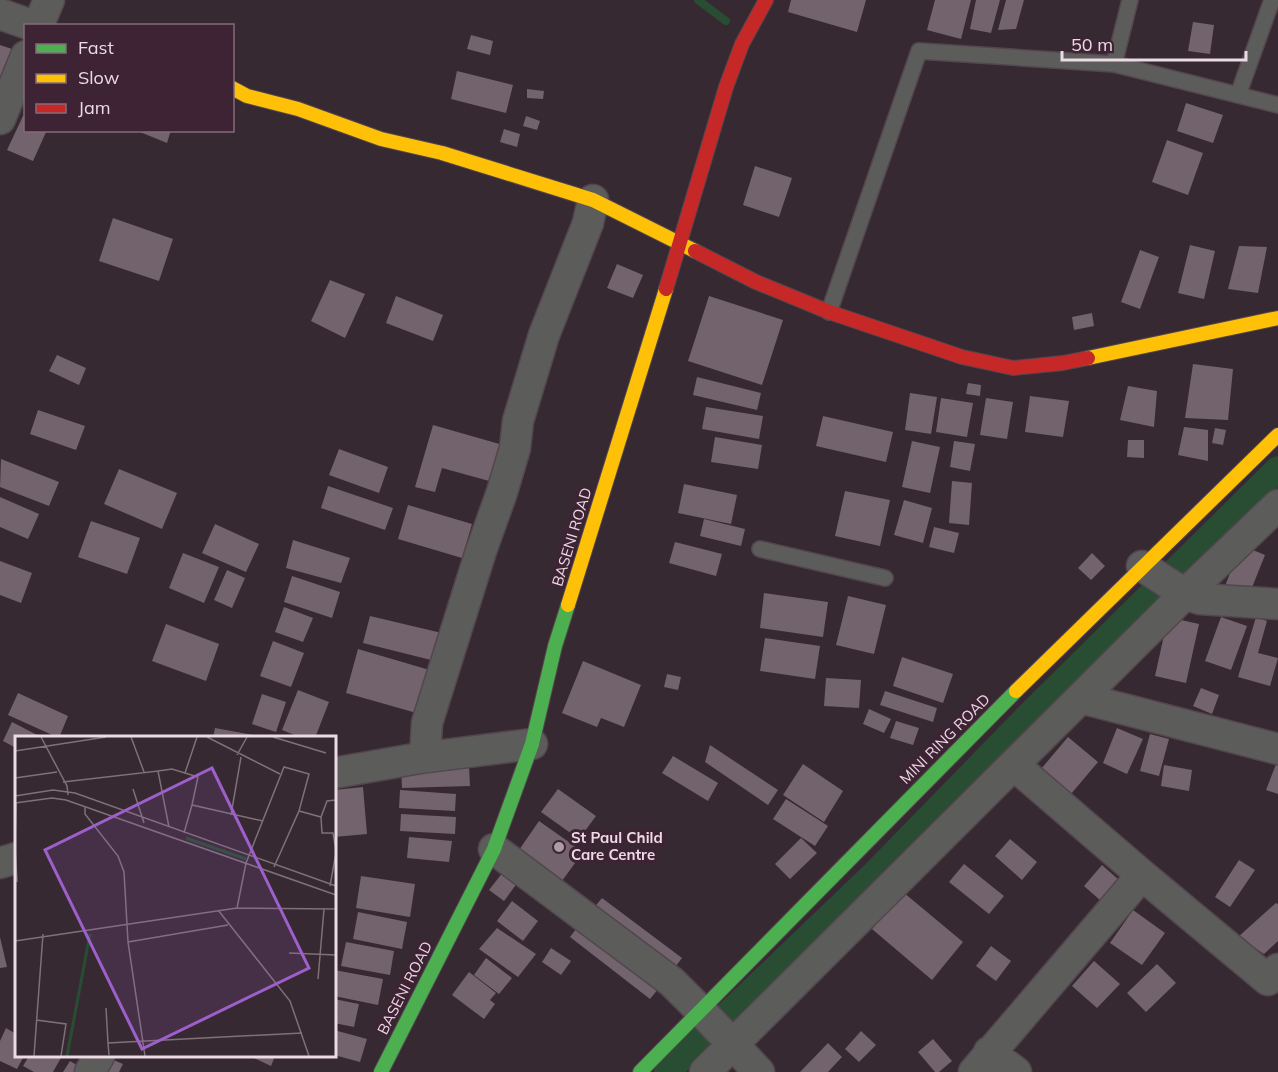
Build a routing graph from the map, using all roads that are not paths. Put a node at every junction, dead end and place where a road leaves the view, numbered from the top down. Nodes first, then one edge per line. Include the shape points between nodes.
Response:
1 (49, 0) edge
2 (766, 0) edge
3 (1130, 0) edge
4 (1272, 0) edge
5 (0, 14) edge
6 (30, 24) edge
7 (37, 24) edge
8 (24, 61) edge
9 (1114, 64) junction
10 (234, 89) edge
11 (1238, 95) junction
12 (1278, 105) edge
13 (0, 119) edge
14 (593, 200) junction
15 (680, 243) junction
16 (829, 312) junction
17 (1278, 318) edge
18 (1278, 435) edge
19 (1278, 505) edge
20 (760, 549) dead end
21 (1147, 569) junction
22 (885, 578) dead end
23 (1181, 591) junction
24 (1278, 604) edge
25 (1082, 698) junction
26 (532, 744) junction
27 (1278, 749) edge
28 (425, 757) junction
29 (1014, 765) junction
30 (336, 773) edge
31 (494, 849) junction
32 (15, 858) edge
33 (0, 864) edge
34 (1142, 875) junction
35 (1278, 969) edge
36 (703, 1012) junction
37 (730, 1041) junction
38 (98, 1057) edge
39 (982, 1062) edge
40 (90, 1072) edge
41 (381, 1072) edge
42 (640, 1072) edge
43 (705, 1072) edge
44 (759, 1072) edge
45 (1016, 1072) edge

1 - 7 street
2 - 15 street, BASENI ROAD via 742,44 726,87
3 - 9 lane
4 - 11 lane
5 - 6 street
8 - 13 street
9 - 11 lane
9 - 16 lane via 919,51
10 - 14 street via 381,139 442,153
11 - 12 lane
14 - 15 street
14 - 28 street via 588,223 544,335 518,421 515,448 427,723
15 - 16 street via 756,282
15 - 26 street, BASENI ROAD via 555,646
16 - 17 street via 962,357 1013,368 1062,363
18 - 21 street, MINI RING ROAD
19 - 23 street
20 - 22 lane
21 - 23 street
21 - 36 street, MINI RING ROAD via 932,775
23 - 24 street via 1200,599
23 - 25 street
25 - 27 street
25 - 29 street
26 - 28 street
26 - 31 street, BASENI ROAD
28 - 30 street
29 - 34 street
29 - 37 street
31 - 36 street via 672,982
31 - 41 street, BASENI ROAD
32 - 33 street
34 - 35 street via 1268,980
34 - 39 street
36 - 37 street
36 - 42 street, MINI RING ROAD
37 - 43 street
37 - 44 street
38 - 40 street
39 - 45 street

